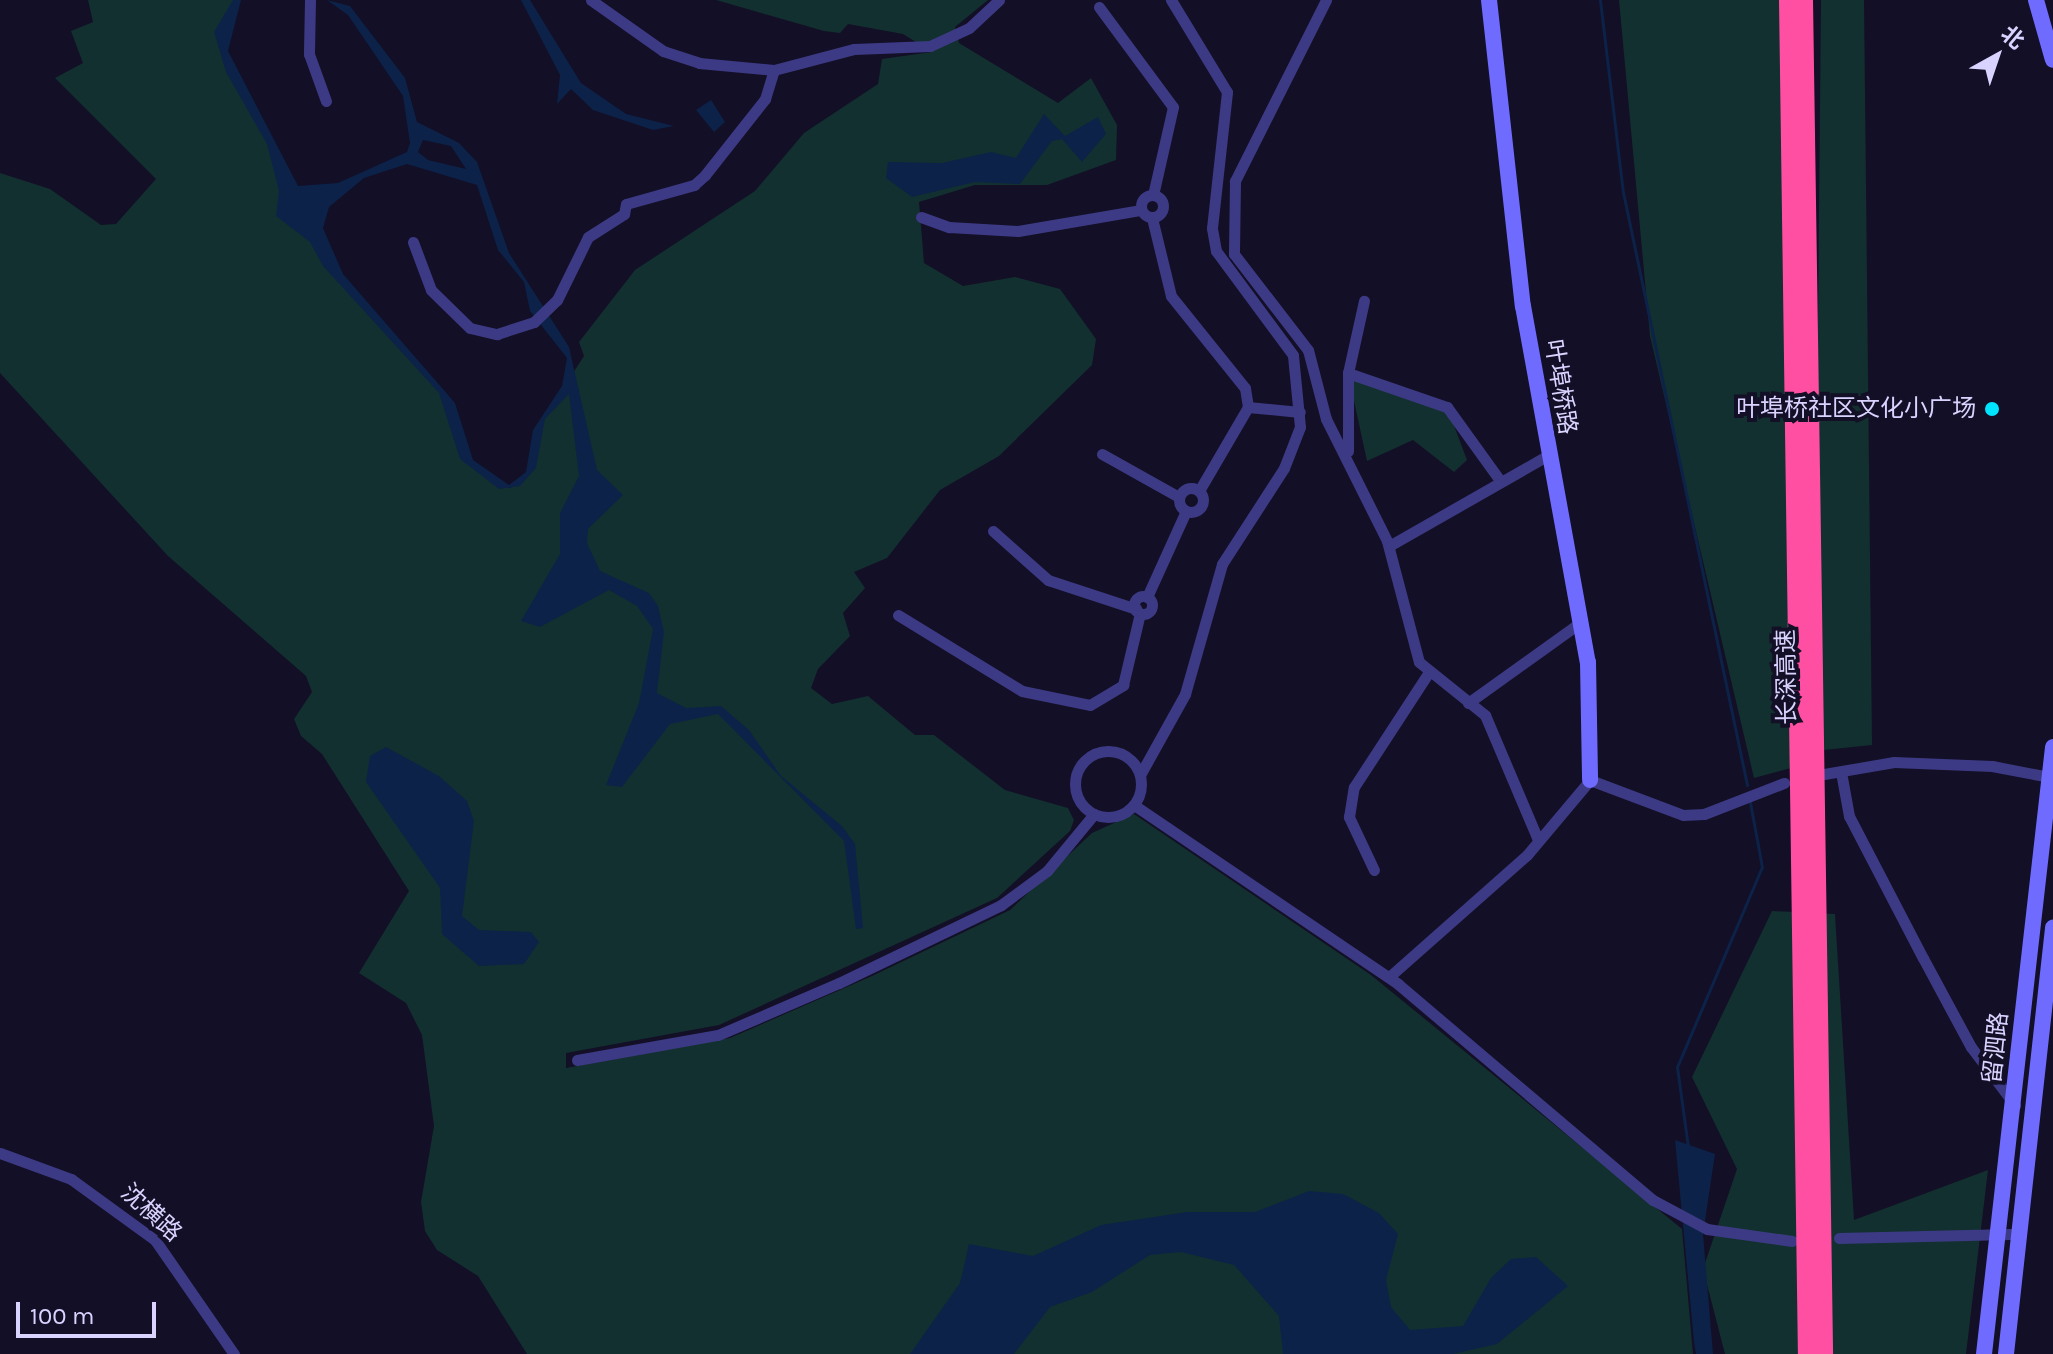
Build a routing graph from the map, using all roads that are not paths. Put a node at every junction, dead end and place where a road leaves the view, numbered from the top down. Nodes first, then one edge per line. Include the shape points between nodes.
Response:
1 (310, 0) edge
2 (591, 0) edge
3 (999, 0) edge
4 (1171, 0) edge
5 (1326, 0) edge
6 (1489, 0) edge
7 (1789, 0) edge
8 (1803, 0) edge
9 (2036, 0) edge
10 (1099, 7) dead end
11 (2053, 60) edge
12 (774, 70) junction
13 (326, 101) dead end
14 (1153, 195) junction
15 (1141, 210) junction
16 (921, 217) dead end
17 (1152, 218) junction
18 (413, 242) dead end
19 (1364, 301) dead end
20 (1348, 373) junction
21 (1248, 407) junction
22 (1300, 412) junction
23 (1348, 451) junction
24 (1102, 454) dead end
25 (1547, 456) junction
26 (1501, 482) junction
27 (1199, 491) junction
28 (1179, 497) junction
29 (1186, 511) junction
30 (993, 531) dead end
31 (1389, 546) junction
32 (1138, 611) junction
33 (898, 615) dead end
34 (1581, 622) junction
35 (1427, 675) junction
36 (1468, 703) junction
37 (2053, 747) edge
38 (1841, 772) junction
39 (1824, 774) dead end
40 (1140, 775) junction
41 (2049, 777) junction
42 (1590, 780) junction
43 (1784, 783) dead end
44 (1134, 805) junction
45 (1094, 814) junction
46 (1538, 840) junction
47 (1374, 870) dead end
48 (2053, 928) edge
49 (1389, 977) junction
50 (577, 1060) dead end
51 (2015, 1105) junction
52 (0, 1153) edge
53 (2021, 1234) junction
54 (2000, 1235) junction
55 (1839, 1238) dead end
56 (1792, 1241) dead end
57 (234, 1354) edge
58 (1808, 1354) edge
59 (1823, 1354) edge
60 (1984, 1354) edge
61 (2006, 1354) edge

1 - 13 street via 309,54
2 - 12 street via 663,51 699,63
3 - 12 street via 969,28 930,46 854,49
4 - 22 street via 1227,92 1212,228 1216,251 1282,334 1300,384
5 - 23 street via 1253,134 1235,181 1232,228 1241,268 1308,350 1326,419
6 - 25 main road, 叶埠桥路
7 - 58 highway, 长深高速
8 - 59 highway, 长深高速
9 - 11 main road
10 - 14 street via 1173,107
12 - 18 street via 765,99 705,175 694,185 626,204 624,214 588,237 548,310 534,322 497,334 470,328 431,290
14 - 15 street
14 - 17 street via 1163,209
15 - 16 street via 1018,231 949,227
15 - 17 street
17 - 21 street via 1171,296 1245,388
19 - 20 street
20 - 23 street
20 - 26 street via 1447,407
21 - 22 street
21 - 27 street
22 - 40 street via 1295,449 1222,564 1185,694
23 - 31 street
24 - 28 street
25 - 26 street
25 - 34 main road, 叶埠桥路
26 - 31 street
27 - 28 street via 1187,489
27 - 29 street via 1200,508
28 - 29 street
29 - 32 street via 1147,597 1151,609
30 - 32 street via 1048,580
31 - 35 street
32 - 33 street via 1123,685 1090,705 1022,691
34 - 36 street
34 - 42 main road, 叶埠桥路 via 1594,729
35 - 36 street
35 - 47 street via 1354,787 1353,832
36 - 46 street via 1493,728
37 - 41 main road, 留泗路
38 - 39 street
38 - 41 street via 1894,762 1992,766
38 - 51 street via 1849,816 1923,958 1971,1047
40 - 44 street
40 - 45 street via 1118,753 1088,758 1075,787
41 - 51 main road, 留泗路
42 - 43 street via 1683,815 1704,814
42 - 46 street
44 - 45 street via 1115,817
44 - 49 street
45 - 50 street via 1047,871 1001,905 839,983 718,1035
46 - 49 street
48 - 53 main road, 留泗路
49 - 56 street via 1668,1210 1707,1229
51 - 54 main road, 留泗路
52 - 57 street, 沈横路 via 71,1179 155,1240
53 - 54 street
53 - 61 main road, 留泗路
54 - 55 street
54 - 60 main road, 留泗路

